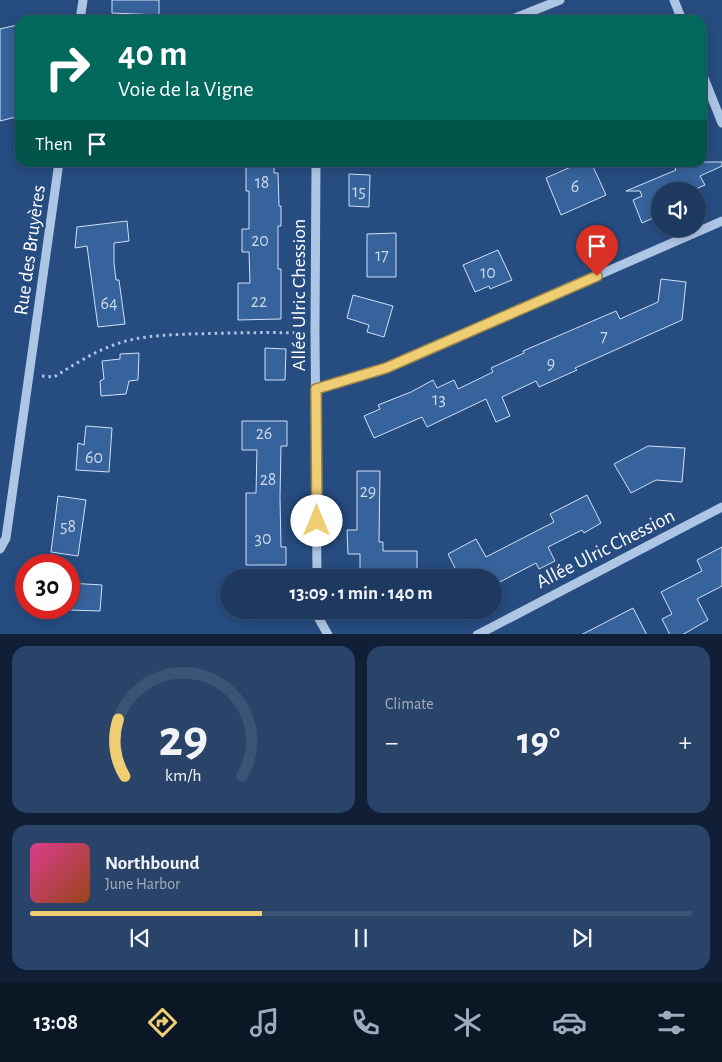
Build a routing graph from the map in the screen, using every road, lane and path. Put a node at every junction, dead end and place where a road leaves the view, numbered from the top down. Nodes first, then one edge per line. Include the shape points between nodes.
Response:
1 (83, 0) edge
2 (560, 0) edge
3 (674, 0) edge
4 (81, 15) edge
5 (522, 15) edge
6 (680, 15) edge
7 (707, 86) edge
8 (722, 123) edge
9 (58, 167) edge
10 (316, 167) edge
11 (722, 222) edge
12 (314, 333) junction
13 (29, 374) junction
14 (316, 389) junction
15 (722, 507) edge
16 (0, 549) edge
17 (317, 569) edge
18 (320, 619) edge
19 (328, 634) edge
20 (477, 634) edge

1 - 4 street
2 - 5 street
3 - 6 street
7 - 8 street
9 - 13 street, Rue des Bruyères
10 - 12 street, Allée Ulric Chession
11 - 14 street via 386,368
12 - 13 path via 217,333 138,339 111,345 54,378
12 - 14 street, Allée Ulric Chession
13 - 16 street, Rue des Bruyères via 6,538
14 - 17 street, Allée Ulric Chession
15 - 20 street, Allée Ulric Chession
18 - 19 street

